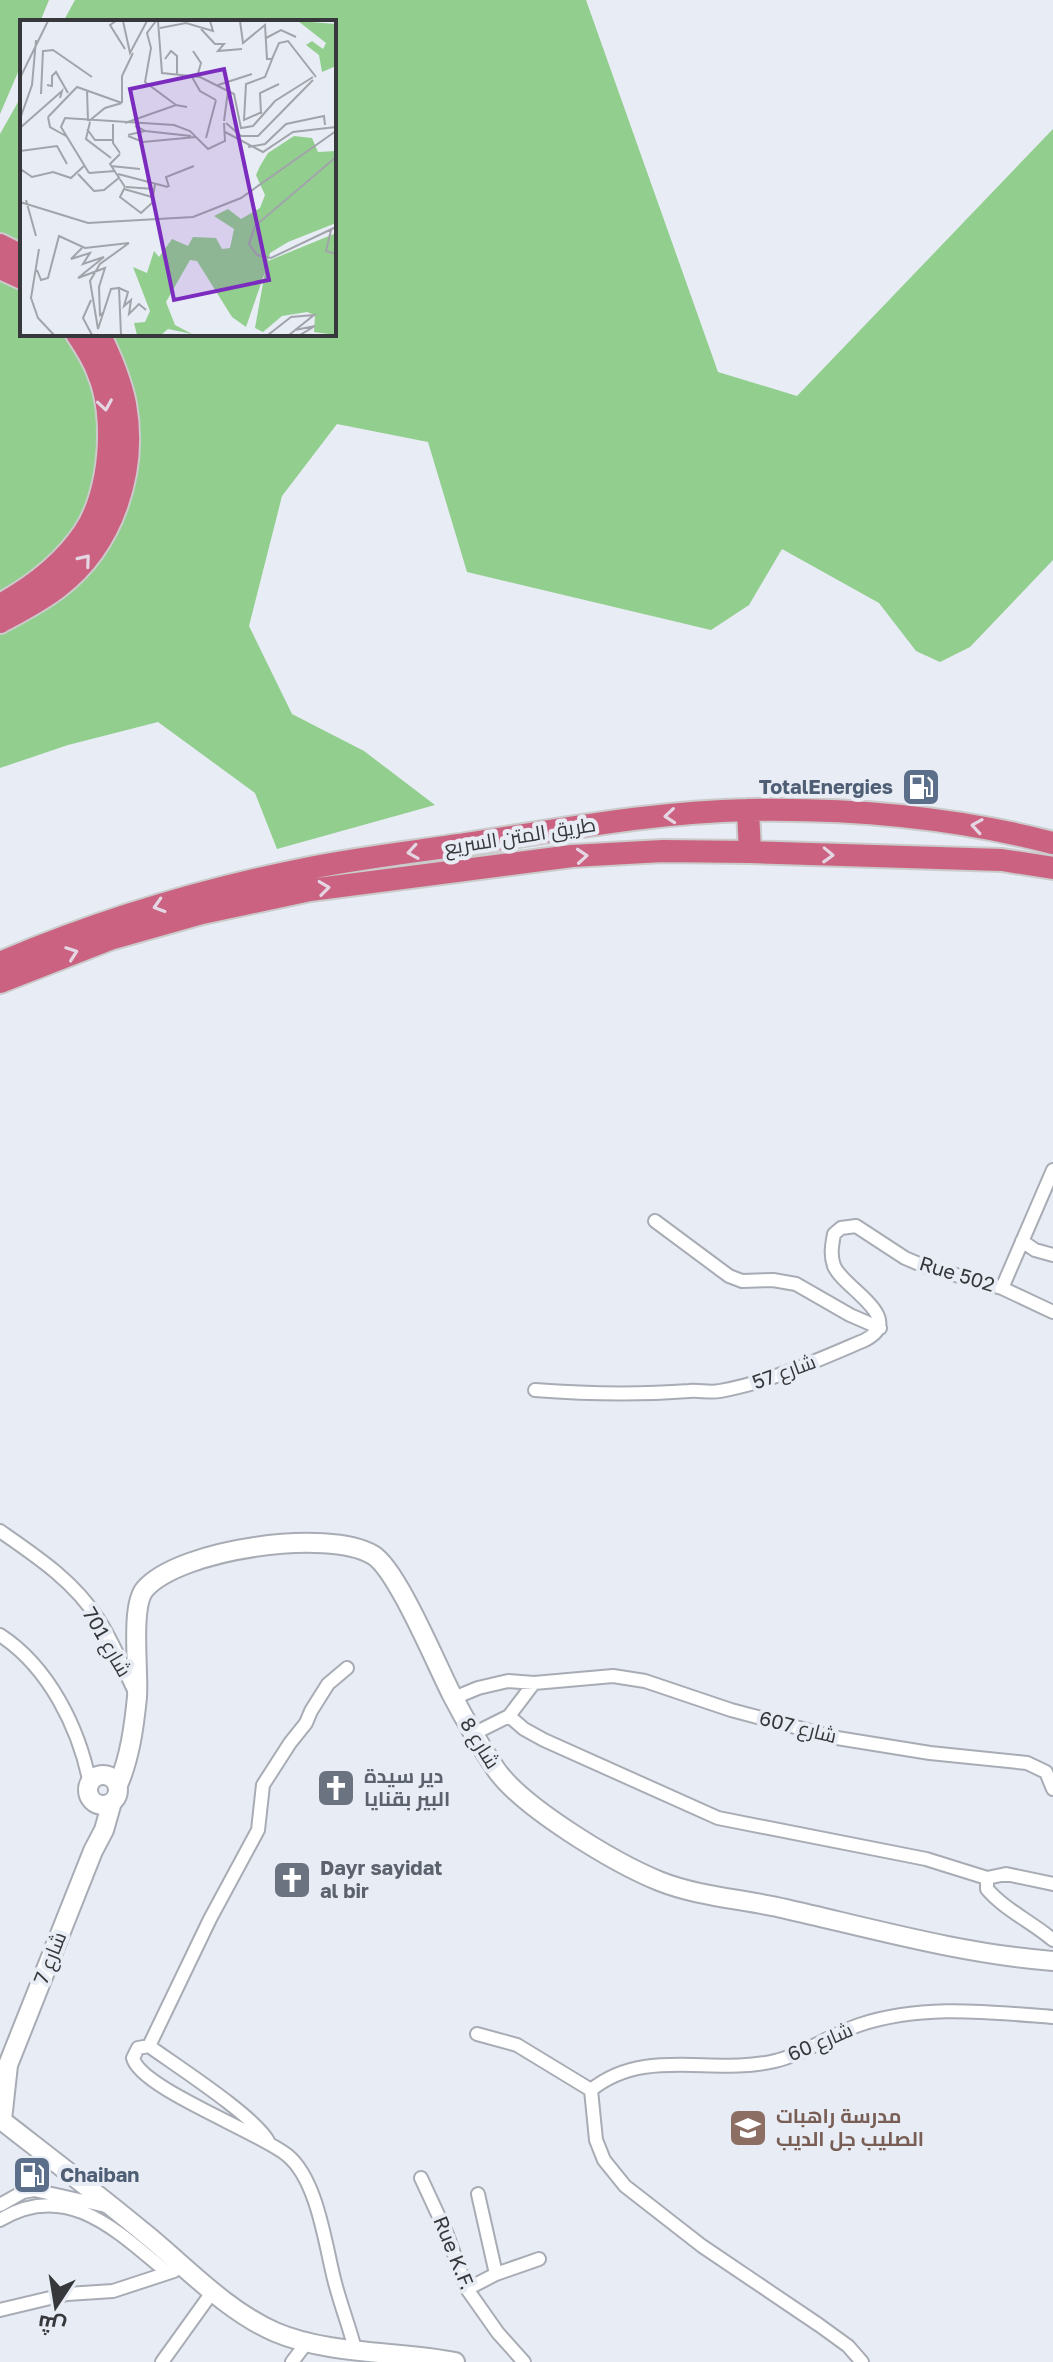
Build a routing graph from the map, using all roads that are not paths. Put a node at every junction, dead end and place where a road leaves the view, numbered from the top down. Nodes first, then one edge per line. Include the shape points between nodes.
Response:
1 (0, 245) edge
2 (20, 255) edge
3 (0, 268) edge
4 (20, 277) edge
5 (78, 336) edge
6 (100, 336) edge
7 (0, 605) edge
8 (0, 622) edge
9 (748, 810) junction
10 (1053, 843) edge
11 (750, 852) junction
12 (1053, 868) edge
13 (0, 963) edge
14 (0, 982) edge
15 (1053, 1170) edge
16 (655, 1221) dead end
17 (1022, 1241) junction
18 (1053, 1255) edge
19 (1002, 1288) junction
20 (1053, 1312) edge
21 (880, 1328) junction
22 (535, 1390) dead end
23 (0, 1531) edge
24 (0, 1635) edge
25 (347, 1668) dead end
26 (534, 1683) junction
27 (137, 1695) junction
28 (454, 1698) junction
29 (509, 1716) junction
30 (473, 1734) junction
31 (103, 1787) junction
32 (1053, 1789) edge
33 (987, 1878) junction
34 (1053, 1884) edge
35 (1053, 1940) edge
36 (1053, 1961) edge
37 (1053, 2017) edge
38 (477, 2034) dead end
39 (149, 2046) junction
40 (4, 2070) edge
41 (591, 2090) junction
42 (1, 2120) edge
43 (269, 2143) junction
44 (421, 2178) dead end
45 (478, 2194) dead end
46 (0, 2205) edge
47 (113, 2207) junction
48 (0, 2220) edge
49 (539, 2259) dead end
50 (176, 2270) junction
51 (496, 2274) junction
52 (467, 2289) junction
53 (213, 2291) junction
54 (0, 2310) edge
55 (308, 2341) junction
56 (355, 2349) junction
57 (411, 2358) edge
58 (162, 2362) edge
59 (292, 2362) edge
60 (455, 2362) edge
61 (524, 2362) edge
62 (862, 2362) edge

1 - 2 highway
3 - 4 highway
5 -> 7 highway via 100,374 110,440 97,506 86,532 66,556 41,580
8 -> 6 highway via 60,586 80,566 98,544 121,493 125,404
10 -> 9 highway, طريق المتن السريع via 1003,830 879,813
9 - 11 highway
9 -> 13 highway, طريق المتن السريع via 599,824 306,869 131,914
11 -> 12 highway, طريق المتن السريع via 1002,860
14 -> 11 highway, طريق المتن السريع via 145,929 310,890 572,856
15 - 17 street
16 - 21 street via 729,1276 796,1284
17 - 18 street
17 - 19 street
19 - 20 street, Rue 502
19 - 21 street, Rue 502 via 905,1258 856,1226 841,1228 834,1234 831,1252 839,1276 877,1314
21 - 22 street, شارع 57 via 815,1361 714,1392 602,1395
23 - 27 street, شارع 701 via 73,1587 99,1619
24 - 31 street via 43,1674
25 - 39 street via 323,1692 263,1785 258,1830
26 - 28 street, شارع 607 via 494,1683
26 - 29 street
26 - 32 street, شارع 607 via 613,1676 645,1681 837,1738 1027,1763 1046,1772
27 - 28 street, شارع 8 via 137,1606 154,1580 215,1553 330,1545 352,1547 382,1561
27 - 31 street, شارع 8 via 126,1760
28 - 30 street, شارع 8
29 - 30 street
29 - 33 street via 544,1740 718,1818 926,1859
30 - 36 street, شارع 8 via 498,1772 529,1802 659,1881 916,1940
31 - 40 street, شارع 7 via 93,1851
33 - 34 street via 1006,1874
33 - 35 street via 987,1889 996,1900
37 - 41 street, شارع 60 via 949,2010 895,2016 859,2025 776,2061 657,2064 604,2080
38 - 41 street via 517,2045
39 - 43 street via 247,2118
39 - 43 street via 133,2054 140,2070
40 - 42 street, شارع 7
41 - 62 street via 596,2140 625,2186 829,2332
42 - 47 street
43 - 56 street via 304,2177
44 - 52 street, Rue K.F.
45 - 51 street
46 - 47 street via 34,2190
47 - 50 street
48 - 50 street via 32,2205 77,2210 103,2220
49 - 51 street
50 - 53 street
50 - 54 street via 113,2291 67,2294
51 - 52 street
52 - 61 street, Rue K.F.
53 - 55 street via 273,2331
53 - 58 street
55 - 56 street
55 - 59 street
56 - 57 street
57 - 60 street

